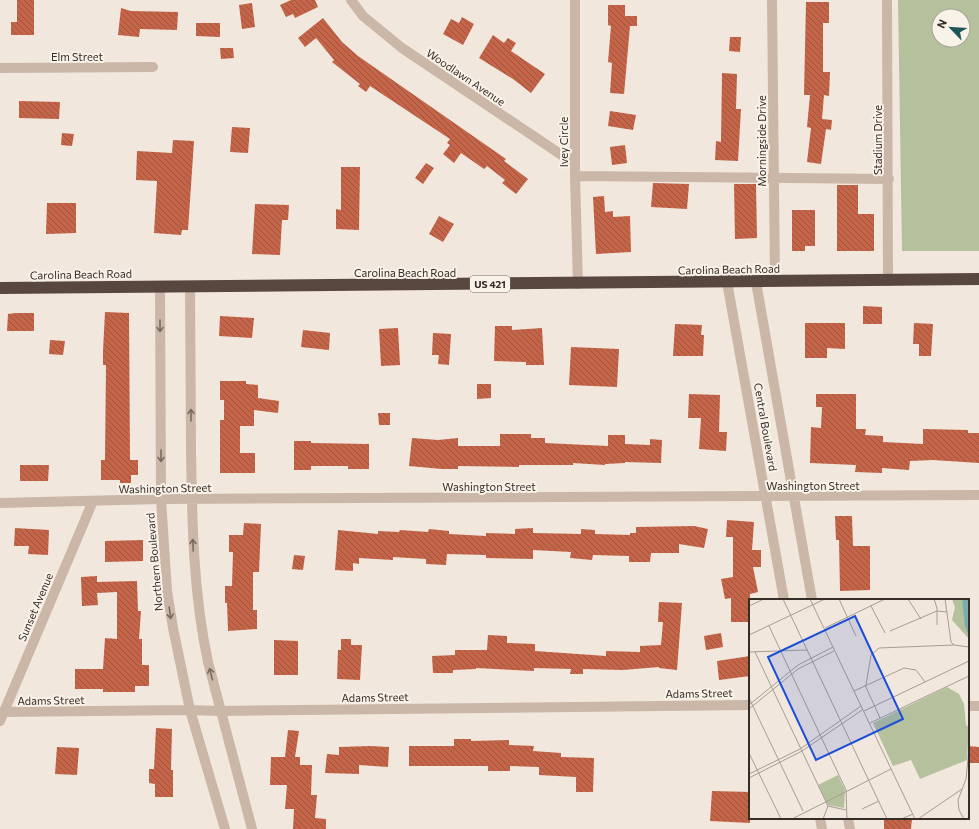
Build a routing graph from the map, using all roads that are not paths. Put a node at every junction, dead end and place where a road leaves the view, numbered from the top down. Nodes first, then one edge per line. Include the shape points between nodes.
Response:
1 (351, 0) edge
2 (575, 0) edge
3 (772, 0) edge
4 (887, 0) edge
5 (153, 67) dead end
6 (0, 68) edge
7 (575, 164) junction
8 (575, 176) junction
9 (773, 178) junction
10 (889, 179) junction
11 (979, 279) edge
12 (888, 281) junction
13 (727, 282) junction
14 (756, 282) junction
15 (775, 282) junction
16 (578, 284) junction
17 (190, 286) junction
18 (160, 287) junction
19 (0, 288) edge
20 (979, 495) edge
21 (766, 497) junction
22 (794, 497) junction
23 (161, 499) junction
24 (192, 500) junction
25 (93, 501) junction
26 (0, 502) edge
27 (784, 599) edge
28 (812, 599) edge
29 (749, 705) edge
30 (190, 710) junction
31 (220, 711) junction
32 (1, 715) edge
33 (820, 819) edge
34 (848, 819) edge
35 (225, 829) edge
36 (252, 829) edge
37 (822, 829) edge
38 (850, 829) edge

1 - 7 street, Woodlawn Avenue via 363,16 402,48
2 - 7 street, Ivey Circle
3 - 9 street, Morningside Drive
4 - 10 street, Stadium Drive
5 - 6 street, Elm Street
7 - 8 street, Ivey Circle
8 - 9 street
8 - 16 street, Ivey Circle
9 - 10 street
9 - 15 street, Morningside Drive
10 - 12 street, Stadium Drive
11 - 12 highway, Carolina Beach Road / US 421
12 - 15 highway, Carolina Beach Road / US 421
13 - 14 highway, Carolina Beach Road / US 421
13 - 16 highway, Carolina Beach Road / US 421
13 - 21 street, Central Boulevard
14 - 15 highway, Carolina Beach Road / US 421
14 - 22 street, Central Boulevard
16 - 17 highway, Carolina Beach Road / US 421
17 - 18 highway, Carolina Beach Road / US 421
24 -> 17 street
18 - 19 highway, Carolina Beach Road / US 421
18 -> 23 street, Northern Boulevard
20 - 22 street, Washington Street
21 - 22 street, Washington Street
21 - 24 street, Washington Street
21 - 27 street, Central Boulevard
22 - 28 street, Central Boulevard
23 - 24 street, Washington Street
23 - 25 street, Washington Street
23 -> 30 street, Northern Boulevard via 168,598
31 -> 24 street via 202,636 194,559
25 - 26 street, Washington Street
25 - 32 street, Sunset Avenue
29 - 31 street, Adams Street
30 - 31 street, Adams Street
30 - 32 street, Adams Street
30 - 35 street, Northern Boulevard
31 - 36 street
33 - 37 street
34 - 38 street

